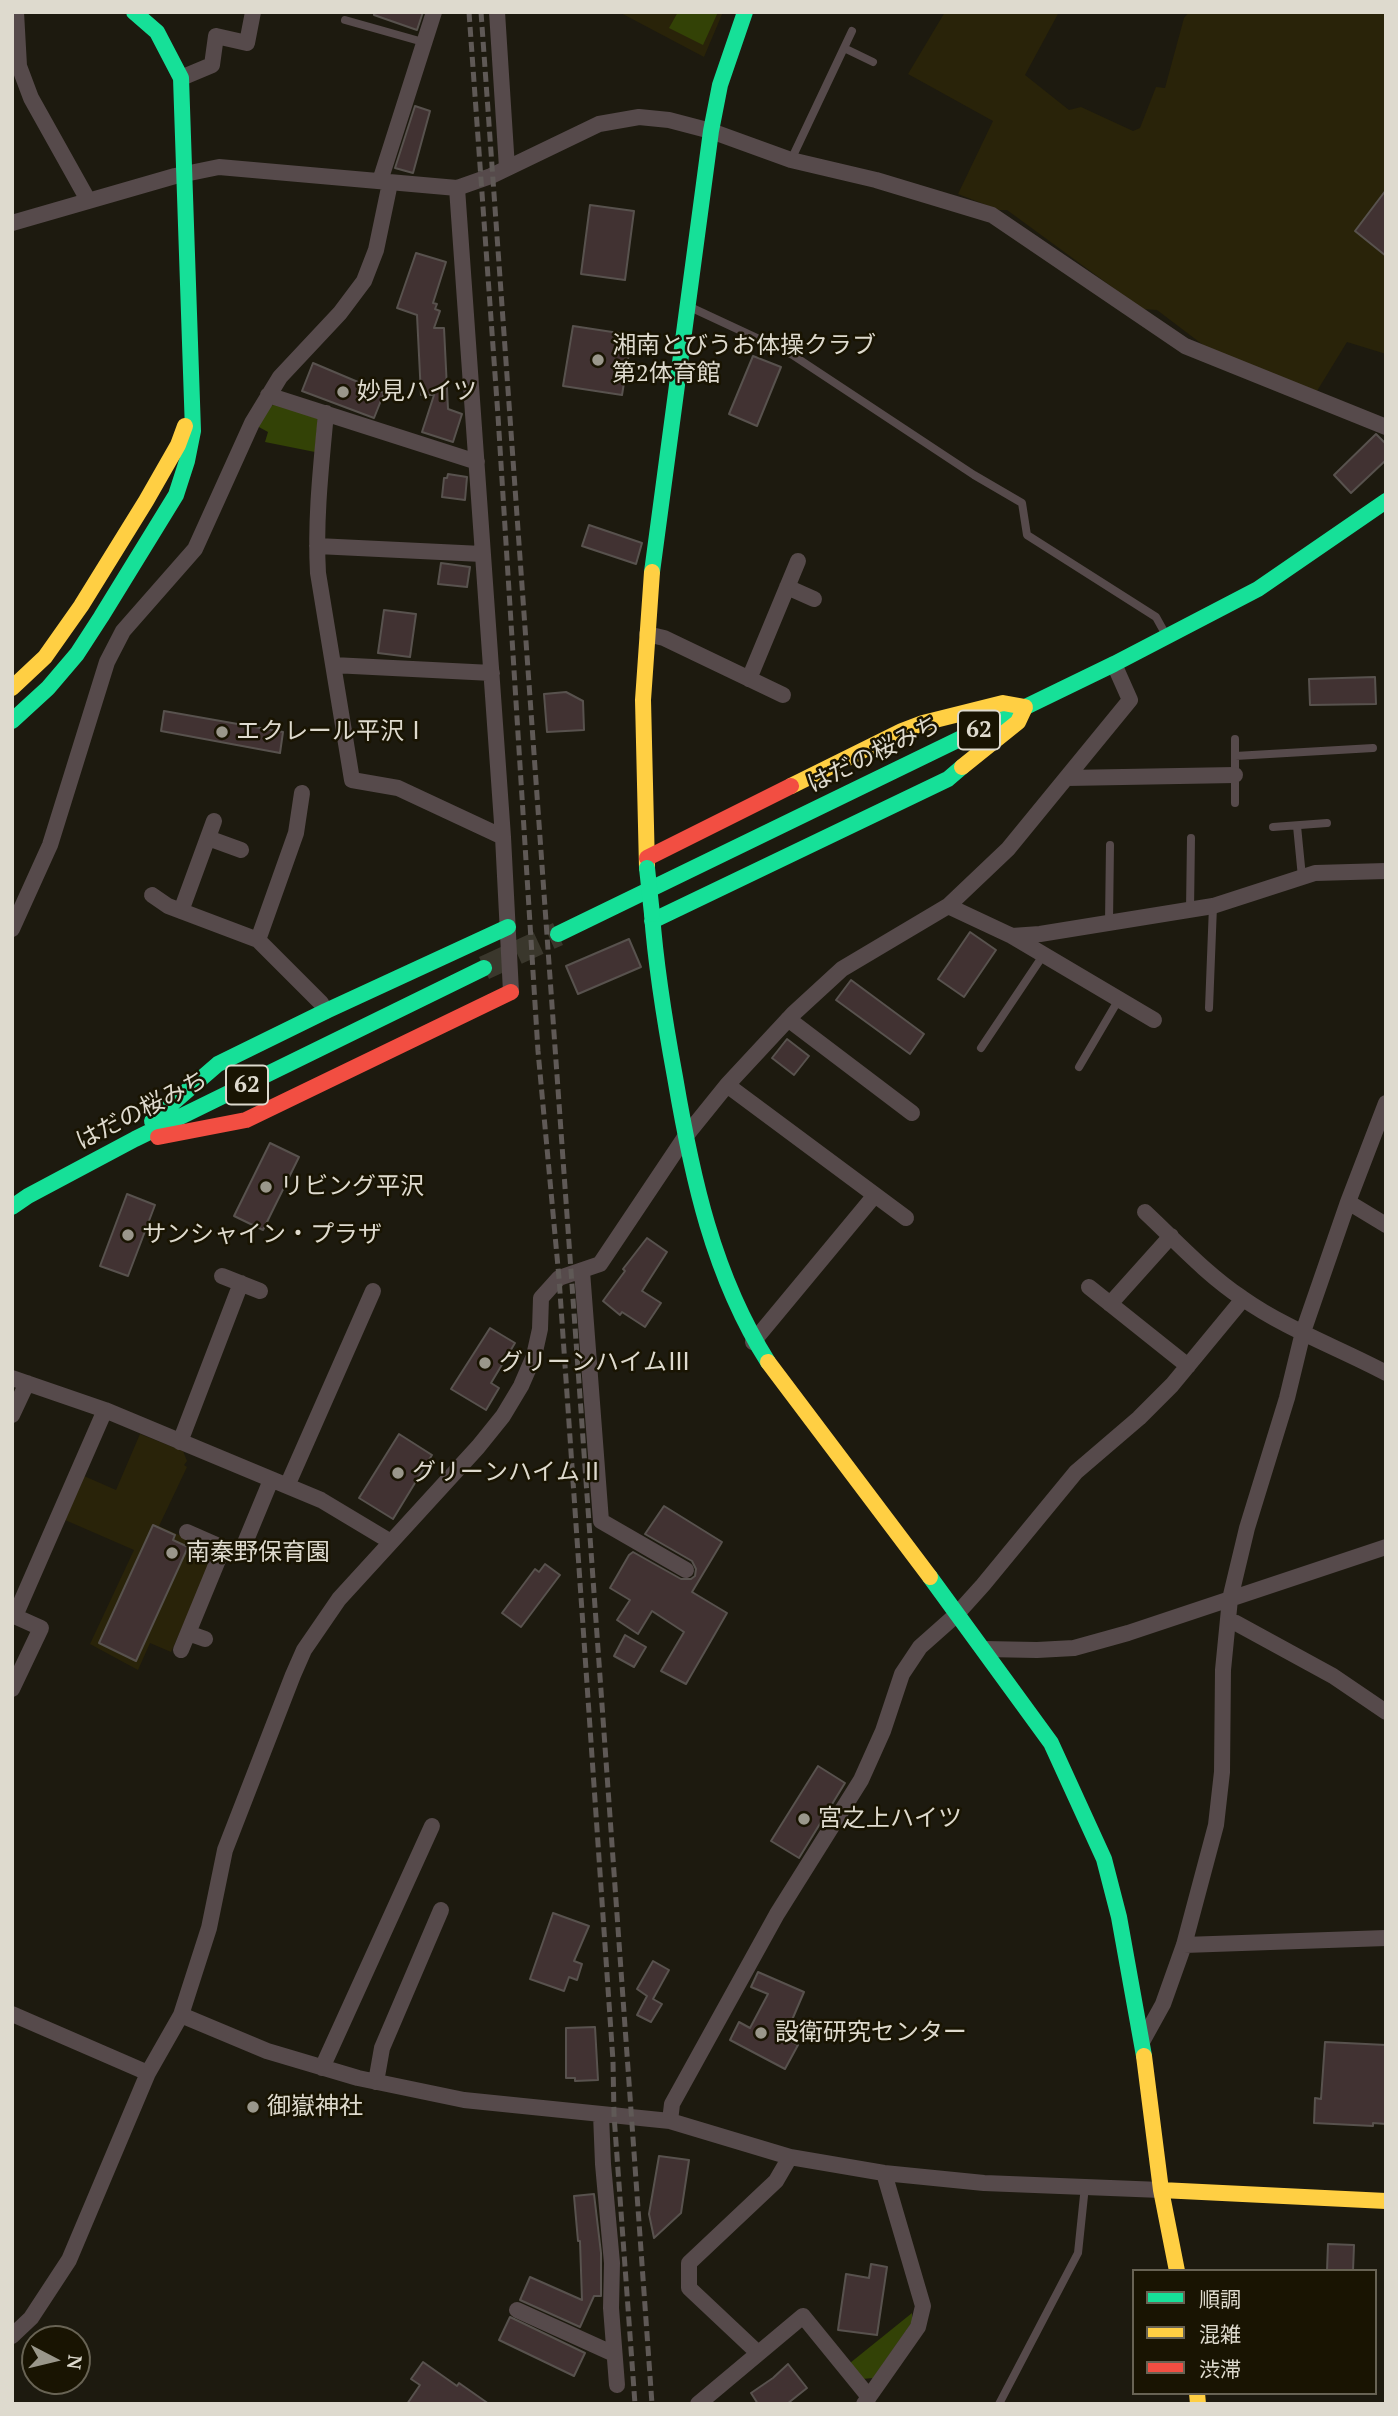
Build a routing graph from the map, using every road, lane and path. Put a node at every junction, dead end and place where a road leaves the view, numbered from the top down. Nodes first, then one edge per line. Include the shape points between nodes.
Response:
1 (16, 12) edge
2 (134, 12) edge
3 (253, 12) edge
4 (434, 12) edge
5 (497, 12) edge
6 (745, 12) edge
7 (345, 20) dead end
8 (852, 31) dead end
9 (424, 42) junction
10 (844, 48) junction
11 (873, 62) dead end
12 (181, 78) junction
13 (710, 131) junction
14 (791, 160) junction
15 (507, 168) junction
16 (184, 174) junction
17 (385, 182) junction
18 (457, 188) junction
19 (88, 200) junction
20 (12, 223) edge
21 (687, 306) junction
22 (268, 395) junction
23 (194, 404) junction
24 (326, 413) junction
25 (1386, 427) edge
26 (477, 462) junction
27 (1386, 501) edge
28 (317, 546) junction
29 (482, 554) junction
30 (798, 561) dead end
31 (787, 587) junction
32 (814, 599) dead end
33 (81, 606) junction
34 (101, 617) junction
35 (123, 631) junction
36 (647, 634) junction
37 (1167, 637) junction
38 (1114, 664) junction
39 (333, 665) junction
40 (492, 673) junction
41 (750, 679) junction
42 (12, 688) edge
43 (783, 695) dead end
44 (1025, 707) junction
45 (12, 721) edge
46 (1235, 738) dead end
47 (1373, 748) dead end
48 (1235, 756) junction
49 (1235, 775) junction
50 (1067, 778) junction
51 (302, 793) dead end
52 (1235, 803) dead end
53 (214, 821) dead end
54 (1327, 823) dead end
55 (1297, 826) junction
56 (1273, 827) dead end
57 (503, 837) junction
58 (208, 838) junction
59 (1191, 838) dead end
60 (1110, 845) dead end
61 (241, 850) dead end
62 (647, 863) junction
63 (1386, 871) edge
64 (1302, 877) junction
65 (152, 895) dead end
66 (948, 906) junction
67 (1213, 906) junction
68 (1190, 910) junction
69 (181, 911) junction
70 (652, 918) junction
71 (1109, 923) junction
72 (508, 927) junction
73 (12, 929) edge
74 (558, 934) tunnel mouth
75 (1013, 936) junction
76 (258, 940) junction
77 (1044, 954) junction
78 (484, 968) tunnel mouth
79 (1119, 999) junction
80 (1209, 1008) dead end
81 (326, 1011) junction
82 (788, 1019) junction
83 (1154, 1020) dead end
84 (981, 1048) dead end
85 (1079, 1067) dead end
86 (727, 1085) junction
87 (1386, 1103) edge
88 (912, 1113) dead end
89 (685, 1137) junction
90 (135, 1139) junction
91 (875, 1195) junction
92 (1348, 1202) junction
93 (12, 1207) edge
94 (1145, 1212) dead end
95 (906, 1218) dead end
96 (1386, 1225) edge
97 (1171, 1236) junction
98 (582, 1270) junction
99 (222, 1276) dead end
100 (241, 1283) junction
101 (1089, 1287) dead end
102 (373, 1290) dead end
103 (260, 1291) dead end
104 (1243, 1299) junction
105 (1111, 1304) junction
106 (1303, 1332) junction
107 (753, 1342) junction
108 (196, 1351) dead end
109 (212, 1357) junction
110 (1188, 1366) junction
111 (1386, 1373) edge
112 (20, 1380) edge
113 (333, 1381) junction
114 (349, 1388) dead end
115 (105, 1410) junction
116 (12, 1415) edge
117 (180, 1441) junction
118 (279, 1483) junction
119 (187, 1532) dead end
120 (391, 1542) junction
121 (1386, 1546) edge
122 (223, 1548) junction
123 (686, 1570) dead end
124 (1230, 1599) junction
125 (13, 1615) edge
126 (956, 1615) junction
127 (1228, 1622) junction
128 (188, 1633) junction
129 (205, 1639) dead end
130 (984, 1649) junction
131 (181, 1650) dead end
132 (12, 1689) edge
133 (1386, 1712) edge
134 (432, 1826) dead end
135 (389, 1877) dead end
136 (405, 1885) junction
137 (441, 1910) dead end
138 (1386, 1938) edge
139 (1184, 1945) junction
140 (424, 1949) junction
141 (441, 1956) dead end
142 (348, 1967) dead end
143 (364, 1974) junction
144 (12, 2014) edge
145 (181, 2015) junction
146 (1142, 2042) junction
147 (322, 2067) junction
148 (148, 2073) junction
149 (376, 2082) junction
150 (601, 2114) junction
151 (670, 2121) junction
152 (790, 2157) junction
153 (884, 2173) junction
154 (1085, 2186) junction
155 (1161, 2190) junction
156 (1386, 2201) edge
157 (1177, 2269) edge
158 (517, 2310) dead end
159 (12, 2336) edge
160 (757, 2352) junction
161 (614, 2354) junction
162 (617, 2385) dead end
163 (867, 2400) edge
164 (698, 2404) edge
165 (999, 2404) edge

1 - 19 street via 19,66 31,97
2 - 12 street via 157,32
3 - 12 street via 247,43 216,36 212,65
4 - 9 street
5 - 15 street
6 - 13 street
7 - 9 lane
8 - 10 lane
9 - 17 street
10 - 11 lane
10 - 14 lane
12 - 16 street
13 - 14 street
13 - 15 street via 639,117 598,124
13 - 21 street
14 - 25 street via 992,215 1185,346
15 - 18 street
16 - 17 street via 219,167
16 - 19 street
16 - 23 street
17 - 18 street
17 - 22 street via 376,250 364,281
18 - 26 street
19 - 20 street
21 - 36 street
21 - 37 lane via 791,354 1022,503 1027,535 1156,617
22 - 24 street
22 - 35 street via 195,549
23 - 33 street via 178,445
23 - 34 street via 193,431 176,495
24 - 26 street
24 - 28 street
26 - 29 street
27 - 37 street, はだの桜みち / 62 via 1258,589
28 - 29 street
28 - 39 street
29 - 40 street
30 - 31 street
31 - 32 street
31 - 41 street
33 - 34 street
33 - 42 street via 45,657
34 - 35 street
34 - 45 street via 48,688
35 - 73 street via 107,662 50,845
36 - 41 street
36 - 62 street via 643,700
37 - 38 street, はだの桜みち / 62
38 - 44 street, はだの桜みち / 62
38 - 50 street via 1130,700
39 - 40 street
39 - 57 street via 352,780 398,788
40 - 57 street
41 - 43 street
44 - 62 street via 1003,703 902,731
44 - 70 street via 1018,722 948,779
44 - 74 street, はだの桜みち / 62
46 - 48 lane
47 - 48 lane
48 - 49 lane
49 - 50 street
49 - 52 lane
50 - 66 street via 1008,849
51 - 76 street via 296,833
53 - 58 street
54 - 55 lane
55 - 56 lane
55 - 64 lane
57 - 72 street
58 - 61 street
58 - 69 street
59 - 68 lane
60 - 71 lane
62 - 70 street, bridge
63 - 64 street
64 - 67 street
65 - 69 street
66 - 75 street
66 - 82 street via 842,969
67 - 68 street
67 - 80 lane
68 - 71 street
69 - 76 street
70 - 89 street
71 - 75 street
72 - 81 street
72 - 90 street via 511,992 246,1120
75 - 77 street
76 - 81 street
77 - 79 street
77 - 84 lane
78 - 90 street, はだの桜みち / 62
79 - 83 street
79 - 85 lane
81 - 90 street via 218,1064
82 - 86 street
82 - 88 street
86 - 89 street
86 - 91 street
87 - 92 street
89 - 98 street via 600,1264
89 - 107 street via 714,1254
90 - 93 street, はだの桜みち / 62
91 - 95 street
91 - 107 street
92 - 96 street
92 - 106 street
94 - 97 street
97 - 104 street
97 - 105 street
98 - 120 street via 559,1278 541,1298 534,1356 503,1416
98 - 123 street via 601,1521
99 - 100 street
100 - 103 street
100 - 109 street
101 - 105 street
102 - 113 street
104 - 106 street
104 - 110 street
105 - 110 street
106 - 111 street
106 - 124 street
107 - 126 street
108 - 109 street
109 - 117 street
110 - 126 street via 1139,1418 1076,1472
112 - 115 street
112 - 116 street
113 - 114 street
113 - 118 street
115 - 117 street
115 - 125 street
117 - 118 street
118 - 120 street via 321,1500
118 - 122 street via 242,1550
119 - 122 street
120 - 145 street via 339,1599 304,1650 225,1850 209,1928
121 - 124 street
122 - 128 street
124 - 127 street
124 - 130 street via 1074,1648
125 - 132 street via 41,1628
126 - 130 street
126 - 151 street via 920,1647 902,1674 861,1780 777,1914 672,2104
127 - 133 street via 1333,1676
127 - 139 street via 1216,1825
128 - 129 street
128 - 131 street
130 - 146 street via 1051,1743 1104,1859
134 - 136 street
135 - 136 street
136 - 143 street
137 - 140 street
138 - 139 street
139 - 146 street via 1163,2004
140 - 141 street
140 - 149 street via 382,2048
142 - 143 street
143 - 147 street
144 - 148 street
145 - 147 street via 267,2051
145 - 148 street
146 - 155 street
147 - 149 street
148 - 159 street via 69,2260 31,2318
149 - 150 street via 464,2100
150 - 151 street
150 - 161 street
151 - 152 street
152 - 153 street
152 - 160 street via 776,2181 689,2263 689,2288
153 - 154 street via 984,2183
153 - 163 street via 923,2306 918,2327
154 - 155 street
154 - 165 lane via 1078,2253
155 - 156 street
155 - 157 street
158 - 161 street
160 - 163 street via 803,2316
160 - 164 street
161 - 162 street

